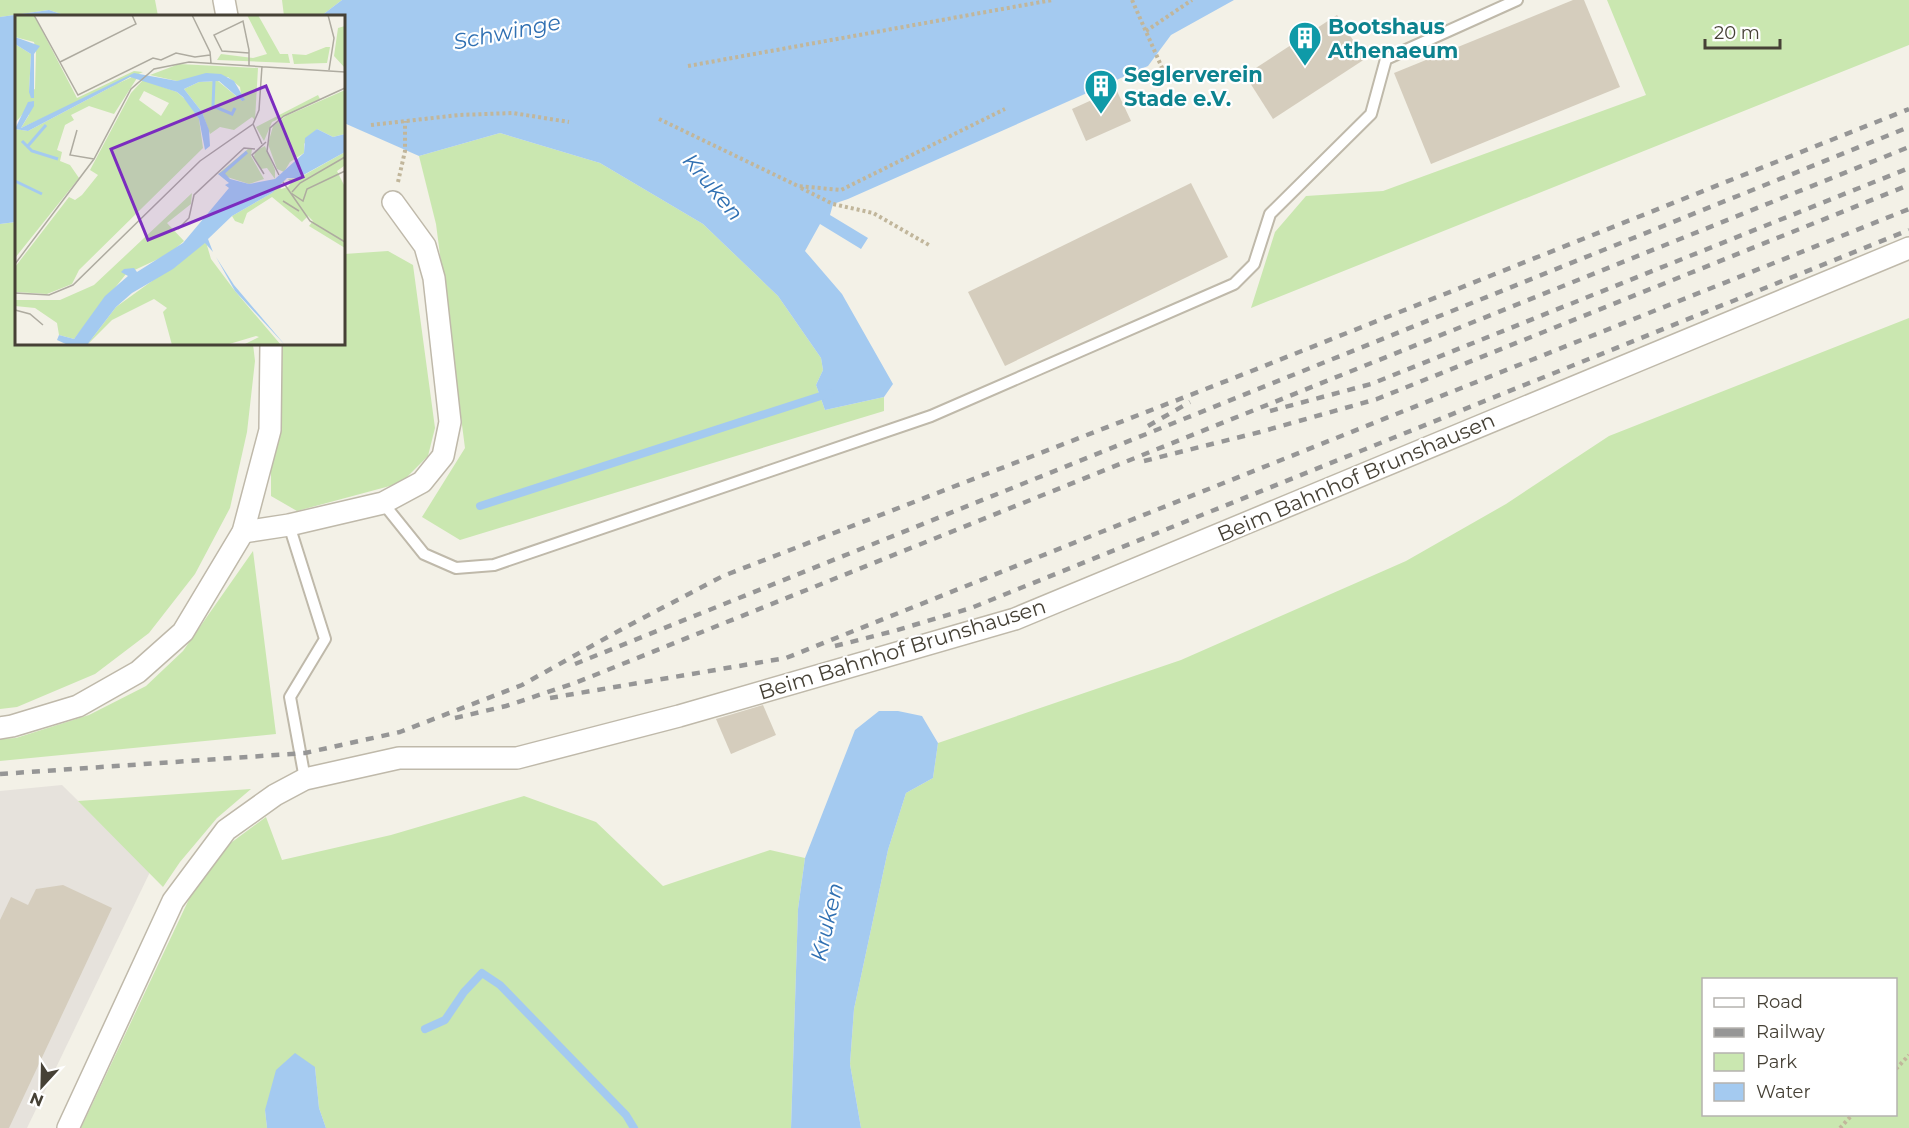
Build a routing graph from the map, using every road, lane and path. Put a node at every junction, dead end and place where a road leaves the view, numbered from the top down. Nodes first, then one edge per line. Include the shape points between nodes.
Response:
1 (224, 0) edge
2 (1052, 0) edge
3 (1132, 0) edge
4 (1192, 0) edge
5 (1517, 0) edge
6 (226, 15) edge
7 (1146, 31) junction
8 (688, 66) dead end
9 (1163, 70) dead end
10 (1005, 109) dead end
11 (659, 119) dead end
12 (405, 121) junction
13 (569, 122) dead end
14 (371, 125) dead end
15 (798, 186) junction
16 (393, 202) joint
17 (929, 245) dead end
18 (1909, 248) edge
19 (271, 345) edge
20 (382, 504) junction
21 (289, 525) junction
22 (243, 532) junction
23 (0, 728) edge
24 (305, 779) junction
25 (1909, 1055) edge
26 (1897, 1068) edge
27 (1851, 1116) edge
28 (68, 1128) edge
29 (1840, 1128) edge

1 - 6 street
2 - 8 path
3 - 7 path
4 - 7 path
5 - 20 lane via 1386,58 1371,114 1270,214 1254,264 1234,284 1223,289 931,416 494,565 456,568 424,554
7 - 9 path
10 - 15 path via 841,190
11 - 15 path
12 - 13 path via 513,114
12 - 14 path
12 - 16 path via 405,151
15 - 17 path via 833,204 873,213
16 - 20 street via 425,246 434,278 450,422 443,456 422,482
18 - 24 street, Beim Bahnhof Brunshausen via 1015,619 517,758 399,758
19 - 22 street via 270,430
20 - 21 street
21 - 22 street
21 - 24 lane via 325,639 290,697
22 - 23 street via 183,632 138,672 78,706
24 - 28 street, Beim Bahnhof Brunshausen via 226,830 173,901
25 - 26 path
27 - 29 path

